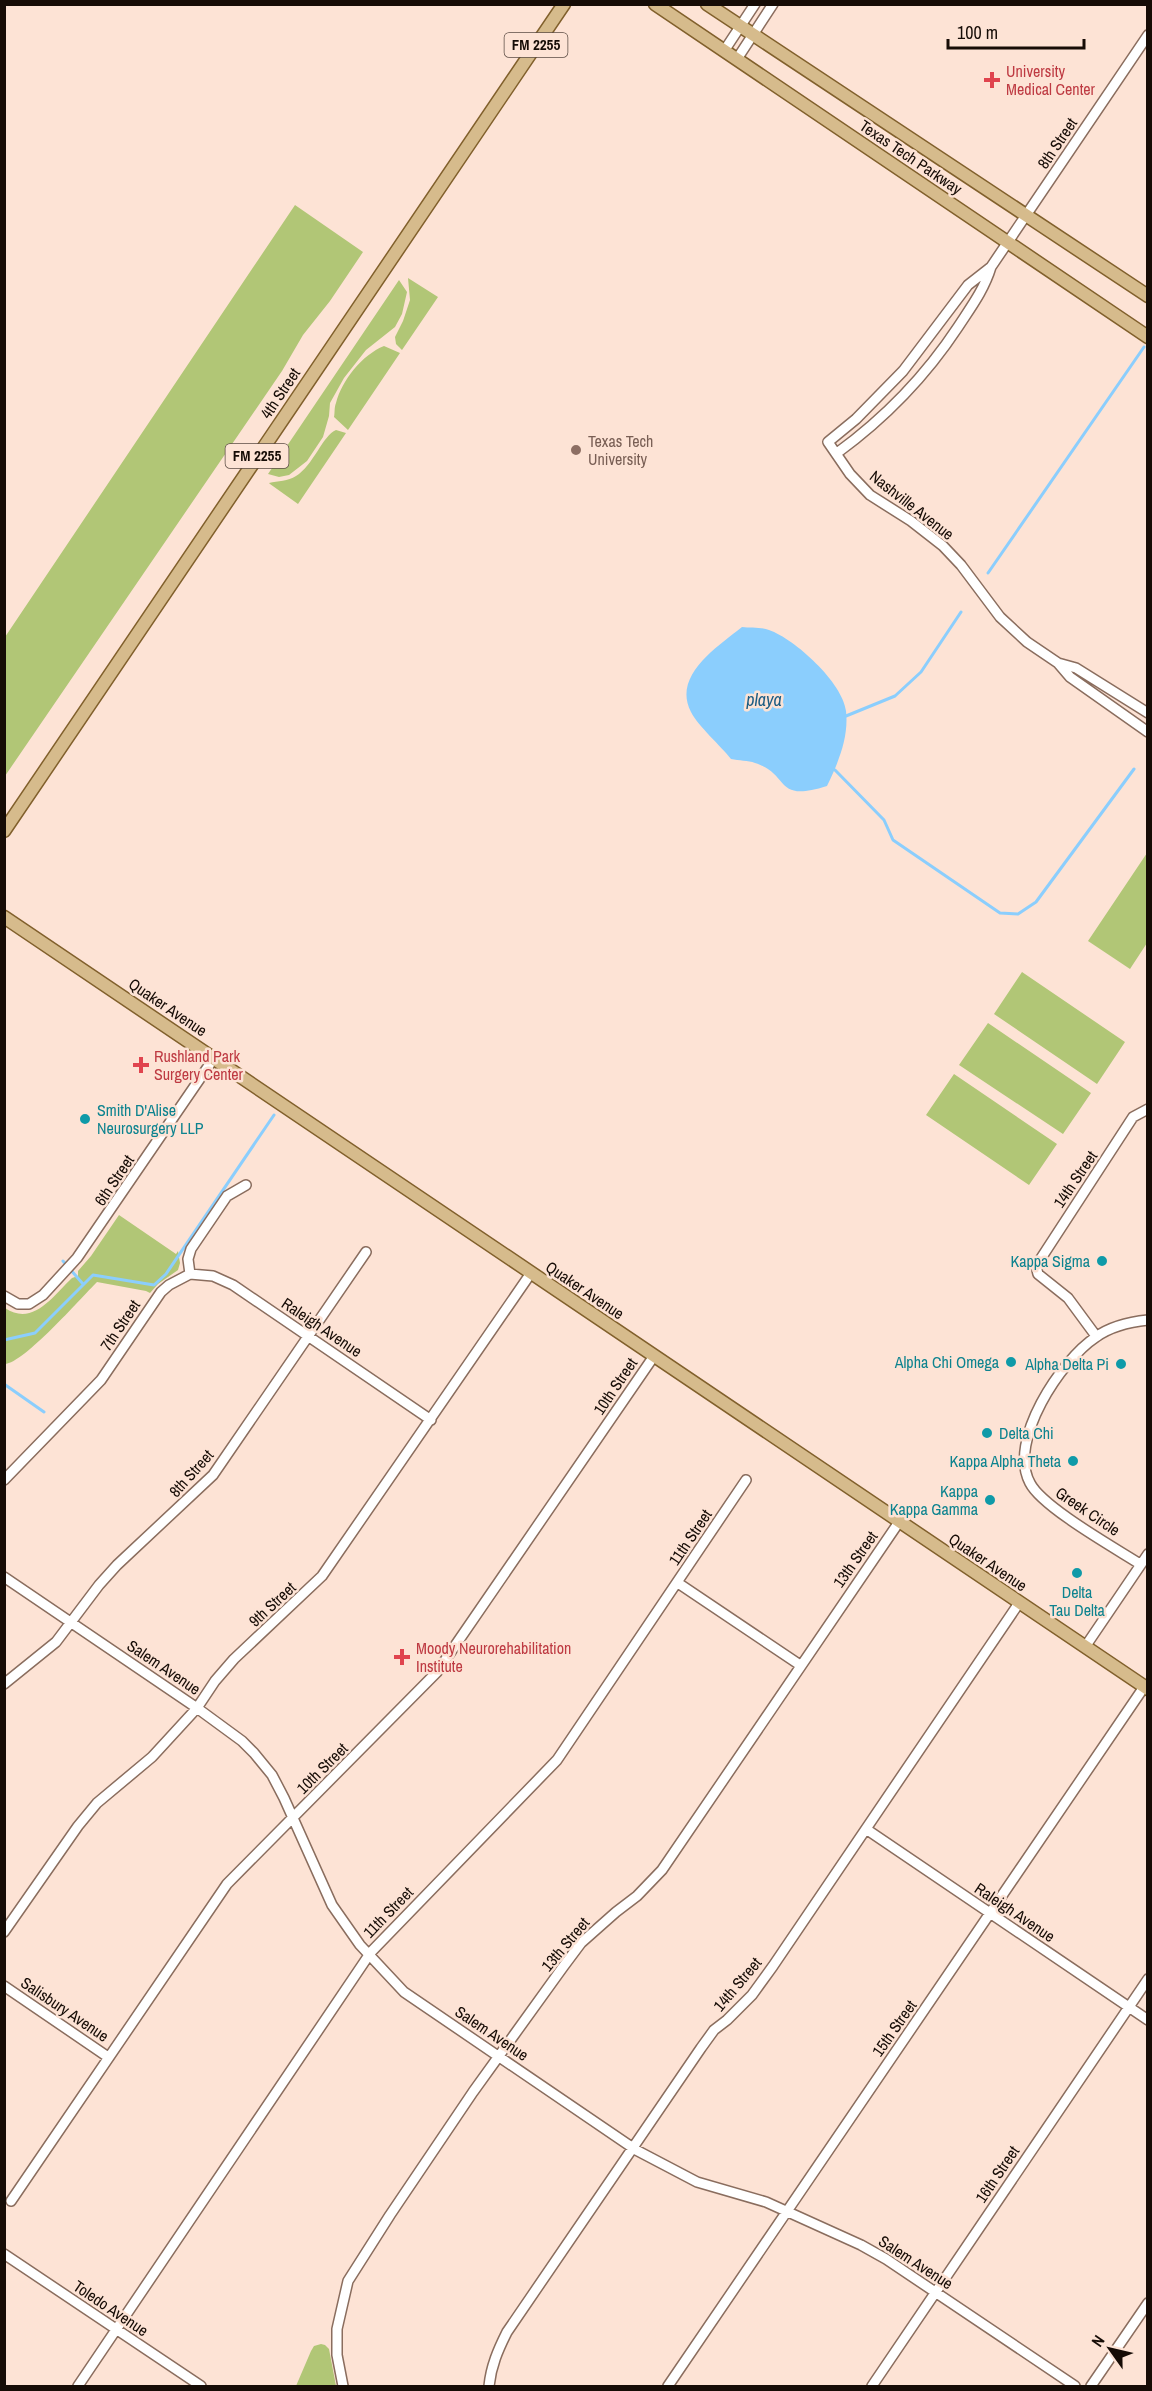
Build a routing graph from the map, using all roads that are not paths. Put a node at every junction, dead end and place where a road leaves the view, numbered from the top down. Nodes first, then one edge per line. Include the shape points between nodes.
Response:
1 (564, 4) edge
2 (655, 4) edge
3 (707, 4) edge
4 (755, 4) edge
5 (773, 4) edge
6 (740, 27) junction
7 (753, 35) junction
8 (1148, 35) edge
9 (724, 51) junction
10 (737, 59) junction
11 (1026, 215) junction
12 (1008, 242) junction
13 (991, 267) junction
14 (1148, 296) edge
15 (1148, 337) edge
16 (828, 442) joint
17 (837, 453) junction
18 (1058, 663) junction
19 (1148, 712) edge
20 (1148, 732) edge
21 (4, 831) edge
22 (4, 917) edge
23 (214, 1058) junction
24 (1148, 1109) edge
25 (246, 1185) dead end
26 (366, 1252) dead end
27 (531, 1273) junction
28 (190, 1274) junction
29 (4, 1296) edge
30 (1148, 1320) edge
31 (309, 1336) junction
32 (1096, 1336) junction
33 (654, 1356) junction
34 (431, 1420) junction
35 (4, 1480) edge
36 (746, 1480) dead end
37 (899, 1522) junction
38 (1148, 1554) edge
39 (1140, 1564) junction
40 (4, 1577) edge
41 (678, 1583) junction
42 (1019, 1603) junction
43 (71, 1622) junction
44 (1085, 1647) junction
45 (800, 1665) junction
46 (4, 1684) edge
47 (1146, 1688) edge
48 (197, 1708) junction
49 (293, 1818) junction
50 (866, 1829) junction
51 (991, 1914) junction
52 (4, 1932) edge
53 (368, 1955) junction
54 (1148, 1979) edge
55 (4, 1986) edge
56 (1128, 2007) junction
57 (1148, 2020) edge
58 (499, 2056) junction
59 (108, 2057) junction
60 (633, 2148) junction
61 (11, 2201) dead end
62 (786, 2211) junction
63 (5, 2254) edge
64 (936, 2292) junction
65 (1148, 2303) edge
66 (117, 2329) junction
67 (78, 2386) edge
68 (201, 2386) edge
69 (343, 2386) edge
70 (489, 2386) edge
71 (668, 2386) edge
72 (872, 2386) edge
73 (1075, 2386) edge
74 (1091, 2386) edge

1 - 21 main road, 4th Street / FM 2255
2 - 9 main road, Texas Tech Parkway
3 - 6 main road, Texas Tech Parkway
4 - 6 street
5 - 7 street
6 - 7 main road, Texas Tech Parkway
6 - 9 street
7 - 10 street
7 - 11 main road, Texas Tech Parkway
8 - 11 street, 8th Street
9 - 10 main road, Texas Tech Parkway
10 - 12 main road, Texas Tech Parkway
11 - 12 street, 8th Street
11 - 14 main road, Texas Tech Parkway
12 - 13 street, 8th Street
12 - 15 main road, Texas Tech Parkway
13 - 16 street, 8th Street via 968,285 903,371
13 - 17 street, 8th Street via 984,287 918,381
16 - 17 street, Nashville Avenue
17 - 18 street, Nashville Avenue via 870,495 943,546 995,612 1027,642
18 - 19 street, Nashville Avenue via 1076,668
18 - 20 street, Nashville Avenue via 1070,677
22 - 23 main road, Quaker Avenue
23 - 27 main road, Quaker Avenue
23 - 29 street, 6th Street via 82,1253 43,1295 29,1304 18,1304
24 - 32 street, 14th Street via 1133,1117 1037,1262 1036,1272 1068,1298
25 - 28 street via 227,1196 191,1249
26 - 31 street, 8th Street
27 - 33 main road, Quaker Avenue
27 - 34 street, 9th Street
28 - 31 street, Raleigh Avenue via 213,1276 233,1285
28 - 35 street, 7th Street via 161,1292 101,1380
30 - 32 street, Greek Circle via 1129,1322
31 - 34 street, Raleigh Avenue
31 - 43 street, 8th Street via 213,1475 117,1565
32 - 39 street, Greek Circle via 1061,1370 1045,1393 1027,1441 1025,1470 1030,1483 1047,1503
33 - 37 main road, Quaker Avenue
33 - 49 street, 10th Street via 438,1672
34 - 48 street, 9th Street via 322,1576 234,1659
36 - 41 street, 11th Street
37 - 42 main road, Quaker Avenue
37 - 45 street, 13th Street
38 - 39 street
39 - 44 street
40 - 43 street, Salem Avenue
41 - 45 street
41 - 53 street, 11th Street via 557,1760
42 - 44 main road, Quaker Avenue
42 - 50 street, 14th Street
43 - 46 street, 8th Street via 56,1642
43 - 48 street, Salem Avenue
44 - 47 main road, Quaker Avenue
45 - 58 street, 13th Street via 662,1870 581,1943
47 - 51 street, 15th Street
48 - 49 street, Salem Avenue via 254,1753 272,1775
48 - 52 street, 9th Street via 152,1757 97,1803
49 - 53 street, Salem Avenue via 332,1905
49 - 59 street, 10th Street via 227,1884
50 - 51 street, Raleigh Avenue
50 - 60 street, 14th Street via 752,1995 714,2030
51 - 56 street, Raleigh Avenue
51 - 62 street, 15th Street
53 - 58 street, Salem Avenue via 404,1992
53 - 66 street, 11th Street
54 - 56 street, 16th Street
55 - 59 street, Salisbury Avenue
56 - 57 street, Raleigh Avenue
56 - 64 street, 16th Street
58 - 60 street, Salem Avenue
58 - 69 street, 13th Street via 348,2282 338,2329 337,2355
59 - 61 street, 10th Street
60 - 62 street, Salem Avenue via 698,2182
60 - 70 street, 14th Street via 507,2332 497,2351
62 - 64 street, Salem Avenue via 861,2245
62 - 71 street, 15th Street
63 - 66 street, Toledo Avenue
64 - 72 street, 16th Street
64 - 73 street, Salem Avenue
65 - 74 street
66 - 67 street, 11th Street
66 - 68 street, Toledo Avenue

